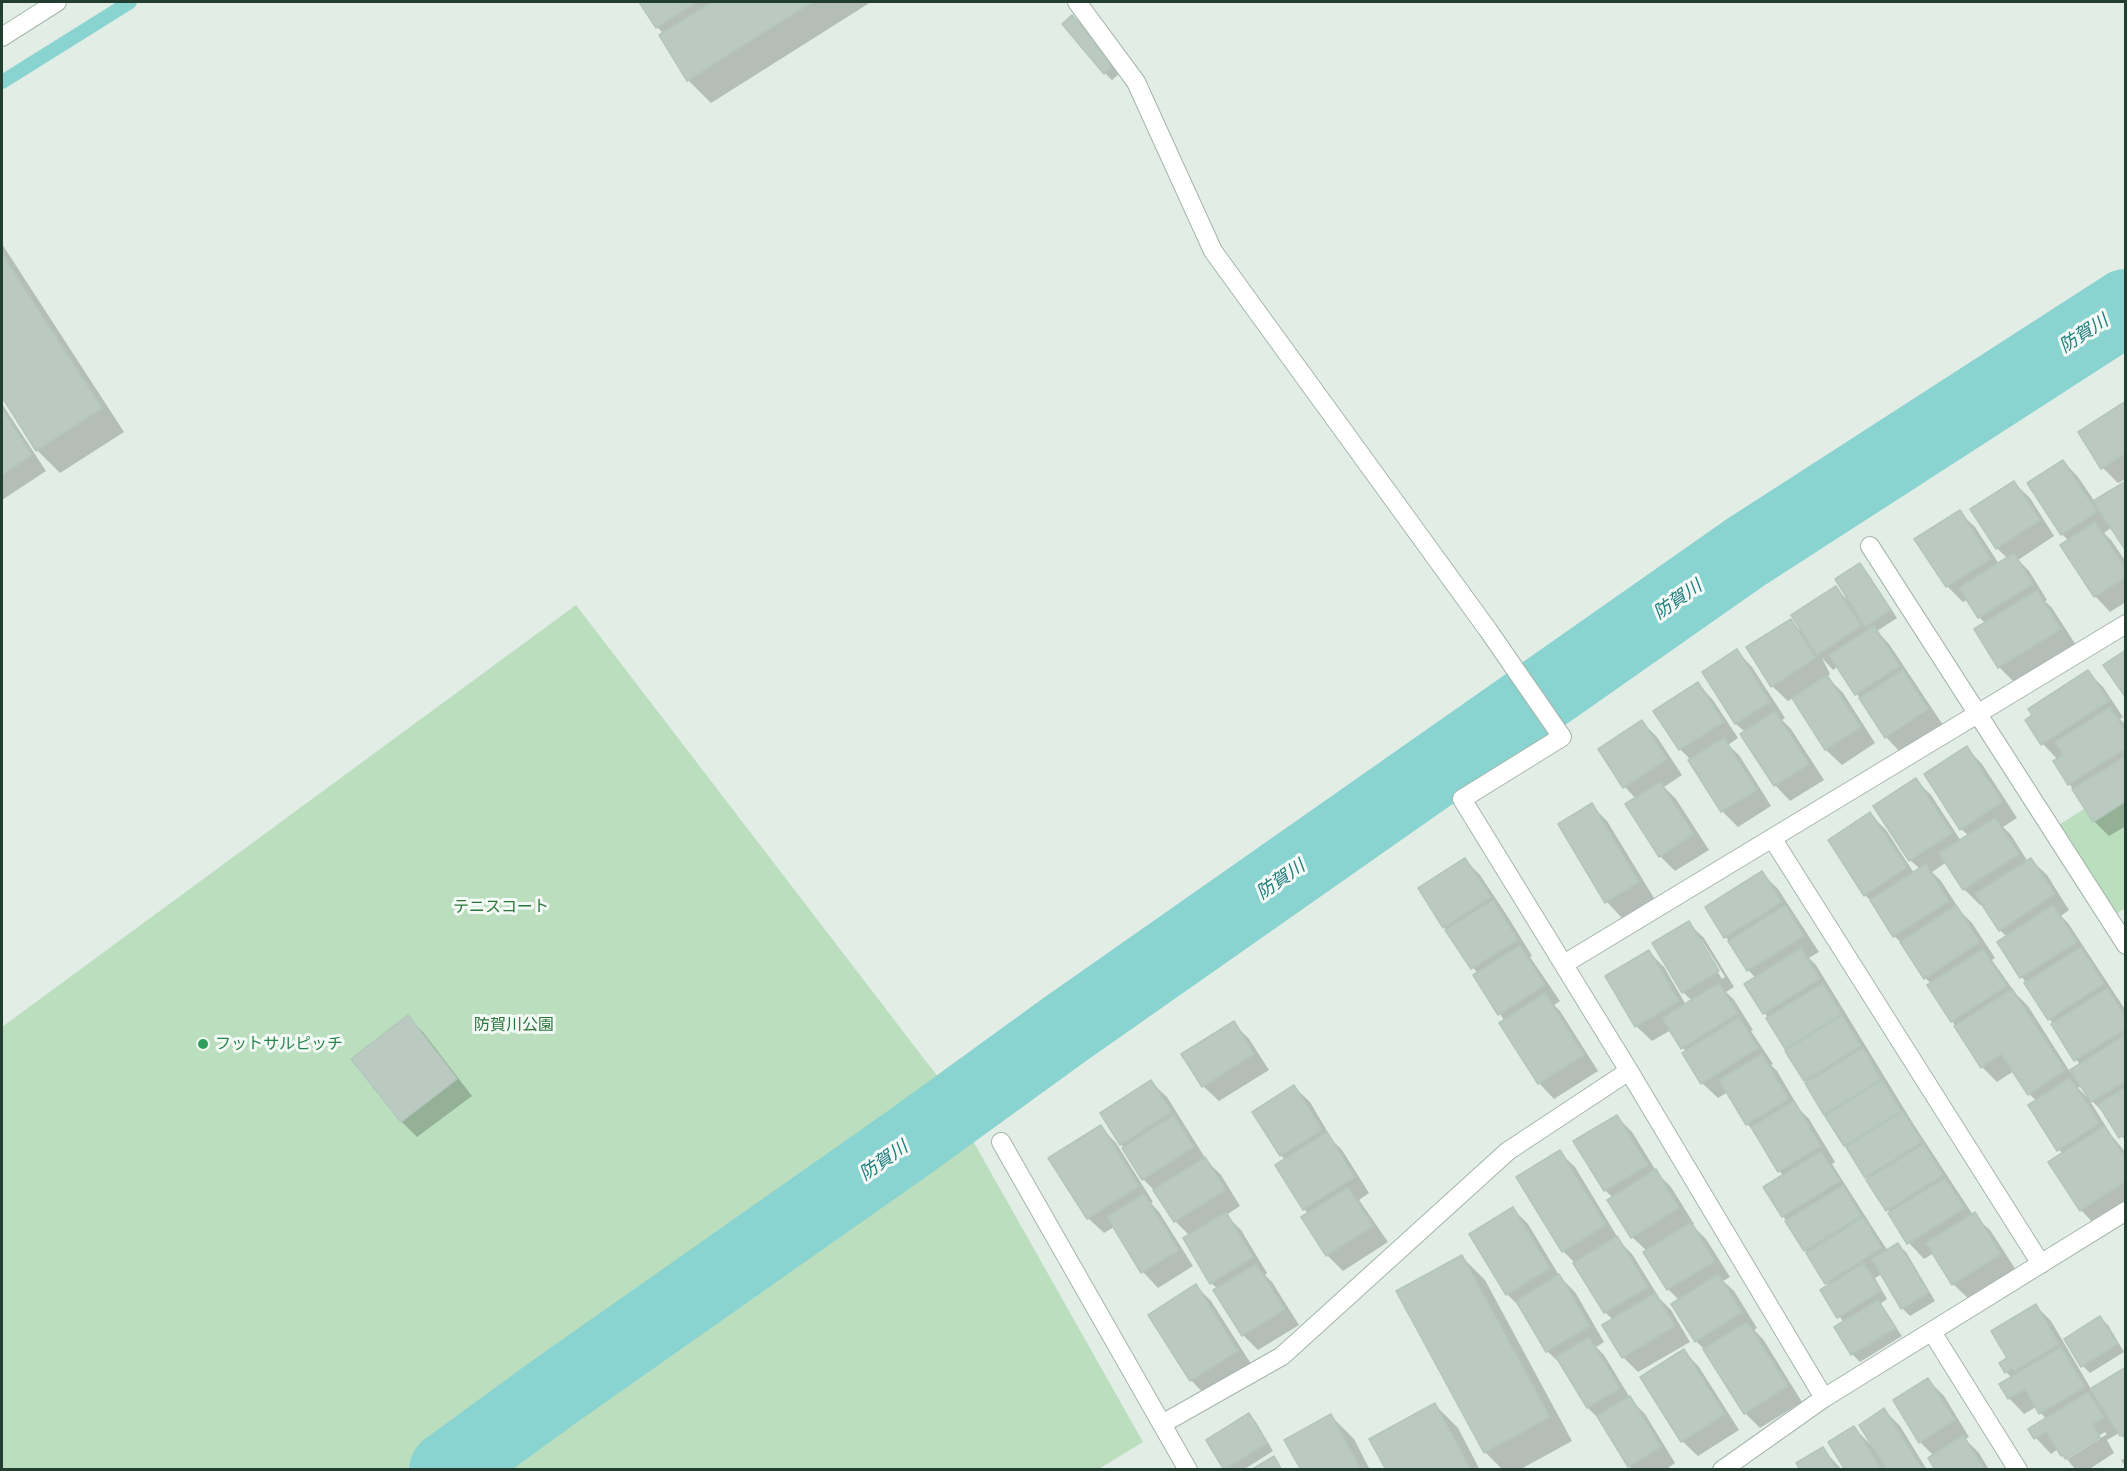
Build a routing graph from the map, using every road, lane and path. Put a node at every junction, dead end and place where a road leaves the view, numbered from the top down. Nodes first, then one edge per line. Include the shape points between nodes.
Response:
1 (57, 2) edge
2 (1077, 2) edge
3 (2, 38) edge
4 (1870, 546) dead end
5 (2126, 624) edge
6 (1977, 714) junction
7 (1772, 838) junction
8 (2126, 945) edge
9 (1564, 964) junction
10 (1629, 1071) junction
11 (1001, 1142) dead end
12 (2126, 1211) edge
13 (2041, 1264) junction
14 (1932, 1332) junction
15 (1824, 1398) junction
16 (1162, 1424) junction
17 (1188, 1470) edge
18 (1722, 1470) edge
19 (2018, 1470) edge

1 - 3 street
2 - 9 street via 1136,82 1213,251 1562,737 1462,799
4 - 6 street
5 - 6 street
6 - 7 street
6 - 8 street
7 - 9 street
7 - 13 street
9 - 10 street
10 - 15 street
10 - 16 street via 1508,1151 1282,1356
11 - 16 street
12 - 13 street
13 - 14 street
14 - 15 street
14 - 19 street
15 - 18 street
16 - 17 street

